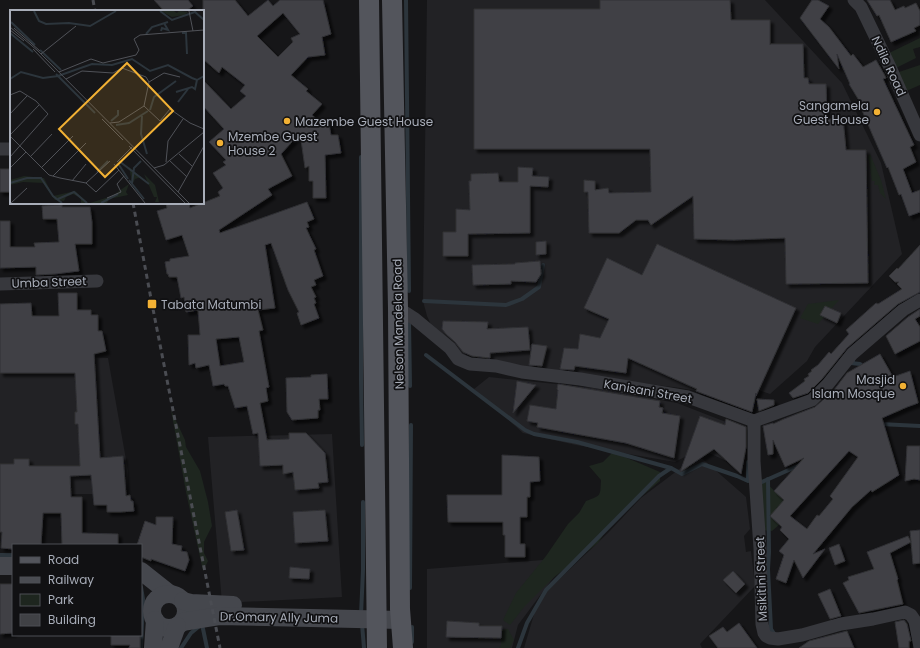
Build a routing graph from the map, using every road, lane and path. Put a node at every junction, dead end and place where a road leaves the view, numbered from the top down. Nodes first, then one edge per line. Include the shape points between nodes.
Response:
1 (369, 0) edge
2 (392, 0) edge
3 (854, 0) edge
4 (920, 135) edge
5 (97, 280) dead end
6 (0, 284) edge
7 (920, 300) edge
8 (398, 308) junction
9 (754, 421) junction
10 (0, 566) edge
11 (12, 566) edge
12 (143, 573) edge
13 (176, 598) junction
14 (154, 613) junction
15 (377, 614) junction
16 (400, 615) junction
17 (180, 624) junction
18 (920, 647) edge
19 (153, 648) edge
20 (169, 648) edge
21 (377, 648) edge
22 (404, 648) edge

1 - 15 main road, Nelson Mandela Road
2 - 8 main road, Nelson Mandela Road
3 - 4 street, Ndile Road via 861,7
5 - 6 street, Umba Street
7 - 9 street via 903,310 852,354 812,400
8 - 9 street, Kanisani Street via 450,348 458,359 470,364 688,397
8 - 16 main road, Nelson Mandela Road
9 - 18 street, Msikitini Street via 762,624 766,636 778,639 802,635 841,624 905,612 915,621
10 - 11 main road
12 - 13 main road
12 - 14 main road
13 - 14 main road via 159,598
13 - 15 main road, Dr.Omary Ally Juma via 191,603
13 - 17 main road via 186,612
14 - 17 main road via 158,624 167,628
14 - 19 main road
15 - 16 main road
15 - 17 main road, Dr.Omary Ally Juma via 219,616
15 - 21 main road, Nelson Mandela Road
16 - 22 main road, Nelson Mandela Road
17 - 20 main road

